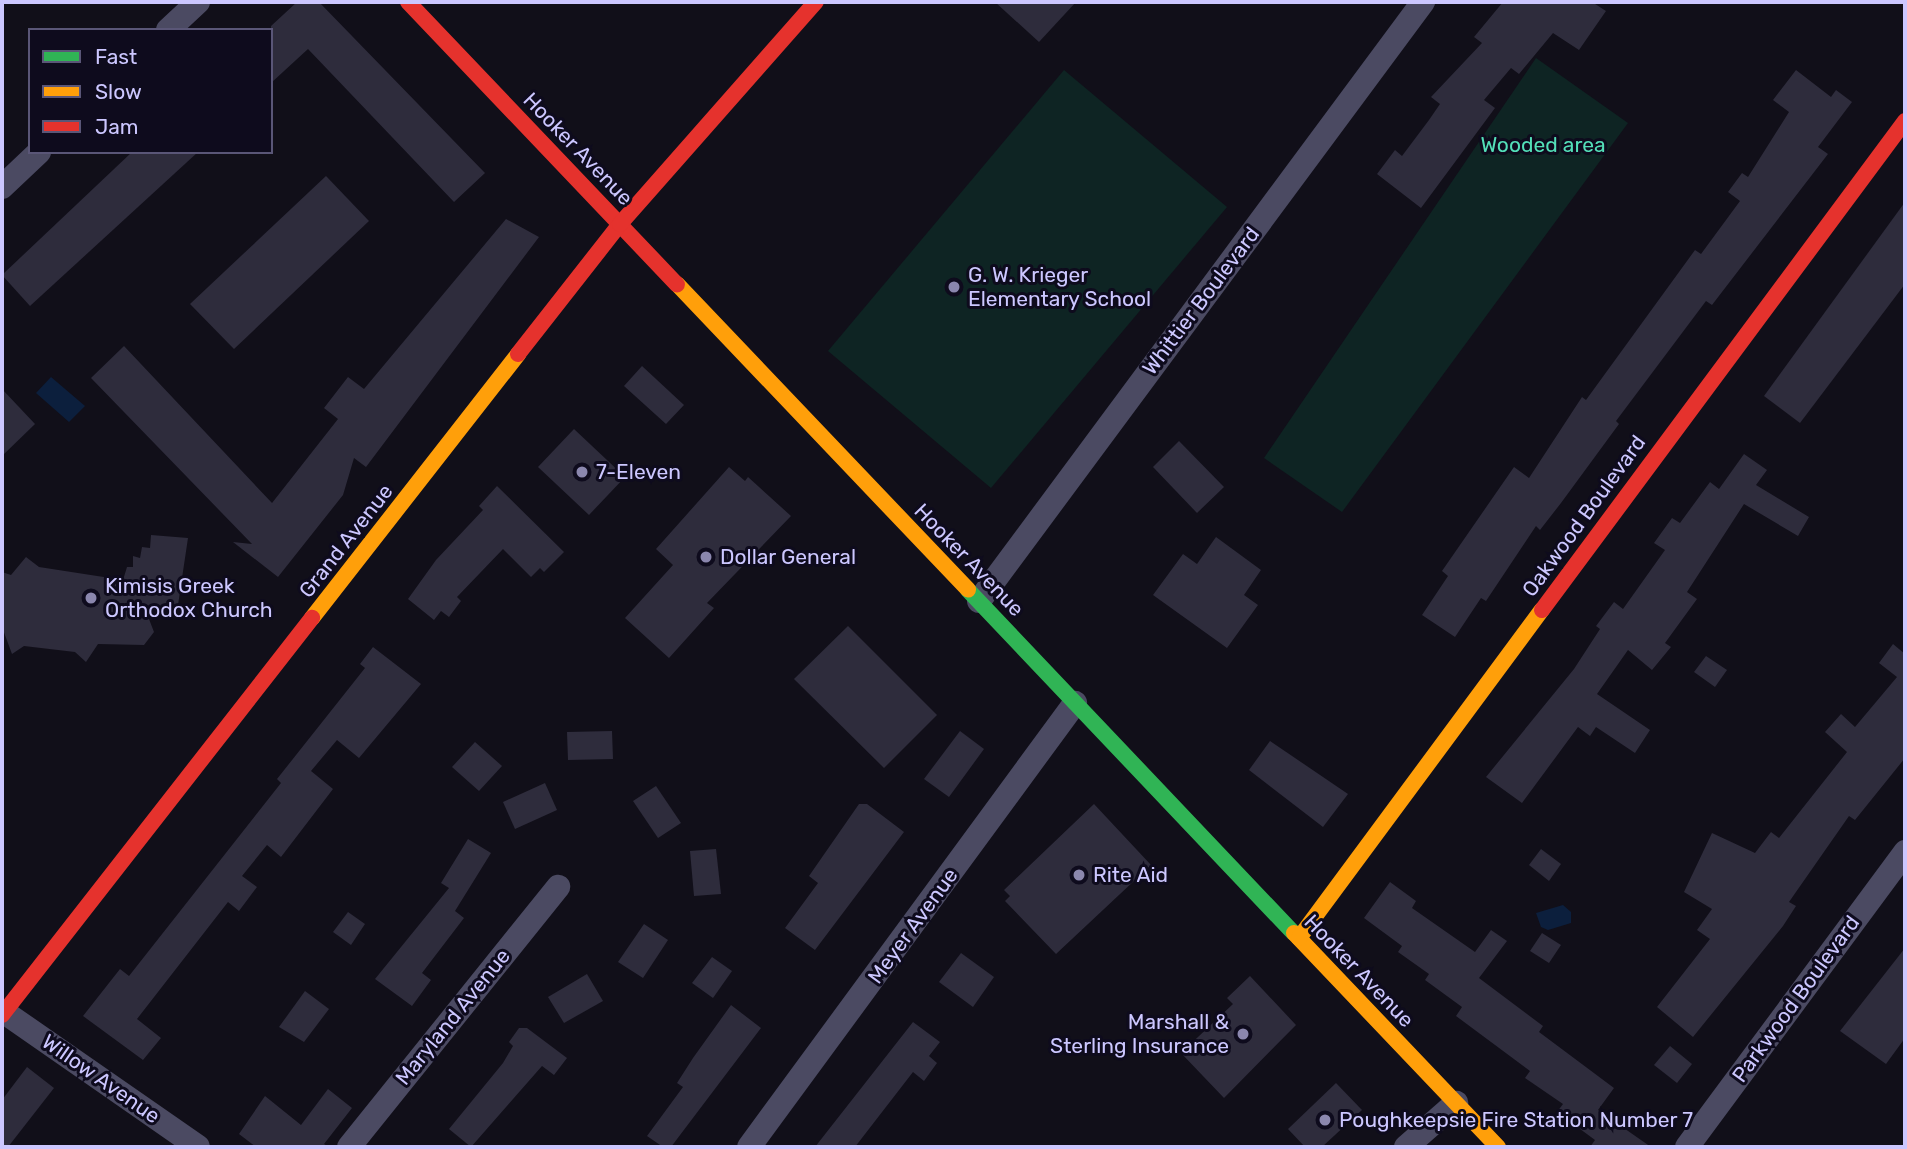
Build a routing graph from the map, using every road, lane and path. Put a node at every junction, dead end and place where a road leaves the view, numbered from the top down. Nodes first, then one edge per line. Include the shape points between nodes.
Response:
1 (198, 2) edge
2 (408, 2) edge
3 (816, 2) edge
4 (1423, 2) edge
5 (170, 28) edge
6 (1905, 121) edge
7 (37, 154) edge
8 (2, 187) edge
9 (620, 224) junction
10 (979, 601) junction
11 (1075, 703) junction
12 (1905, 852) edge
13 (558, 887) dead end
14 (1299, 938) junction
15 (3, 1013) edge
16 (1456, 1103) junction
17 (198, 1147) edge
18 (349, 1147) edge
19 (749, 1147) edge
20 (1406, 1147) edge
21 (1499, 1147) edge
22 (1687, 1147) edge

1 - 5 street
2 - 9 street, Hooker Avenue
3 - 9 street, Grand Avenue
4 - 10 street, Whittier Boulevard
6 - 14 street, Oakwood Boulevard
7 - 8 street
9 - 10 street, Hooker Avenue
9 - 15 street, Grand Avenue
10 - 11 street, Hooker Avenue
11 - 14 street, Hooker Avenue
11 - 19 street, Meyer Avenue
12 - 22 street, Parkwood Boulevard
13 - 18 street, Maryland Avenue
14 - 16 street, Hooker Avenue
15 - 17 street, Willow Avenue
16 - 20 street
16 - 21 street, Hooker Avenue

